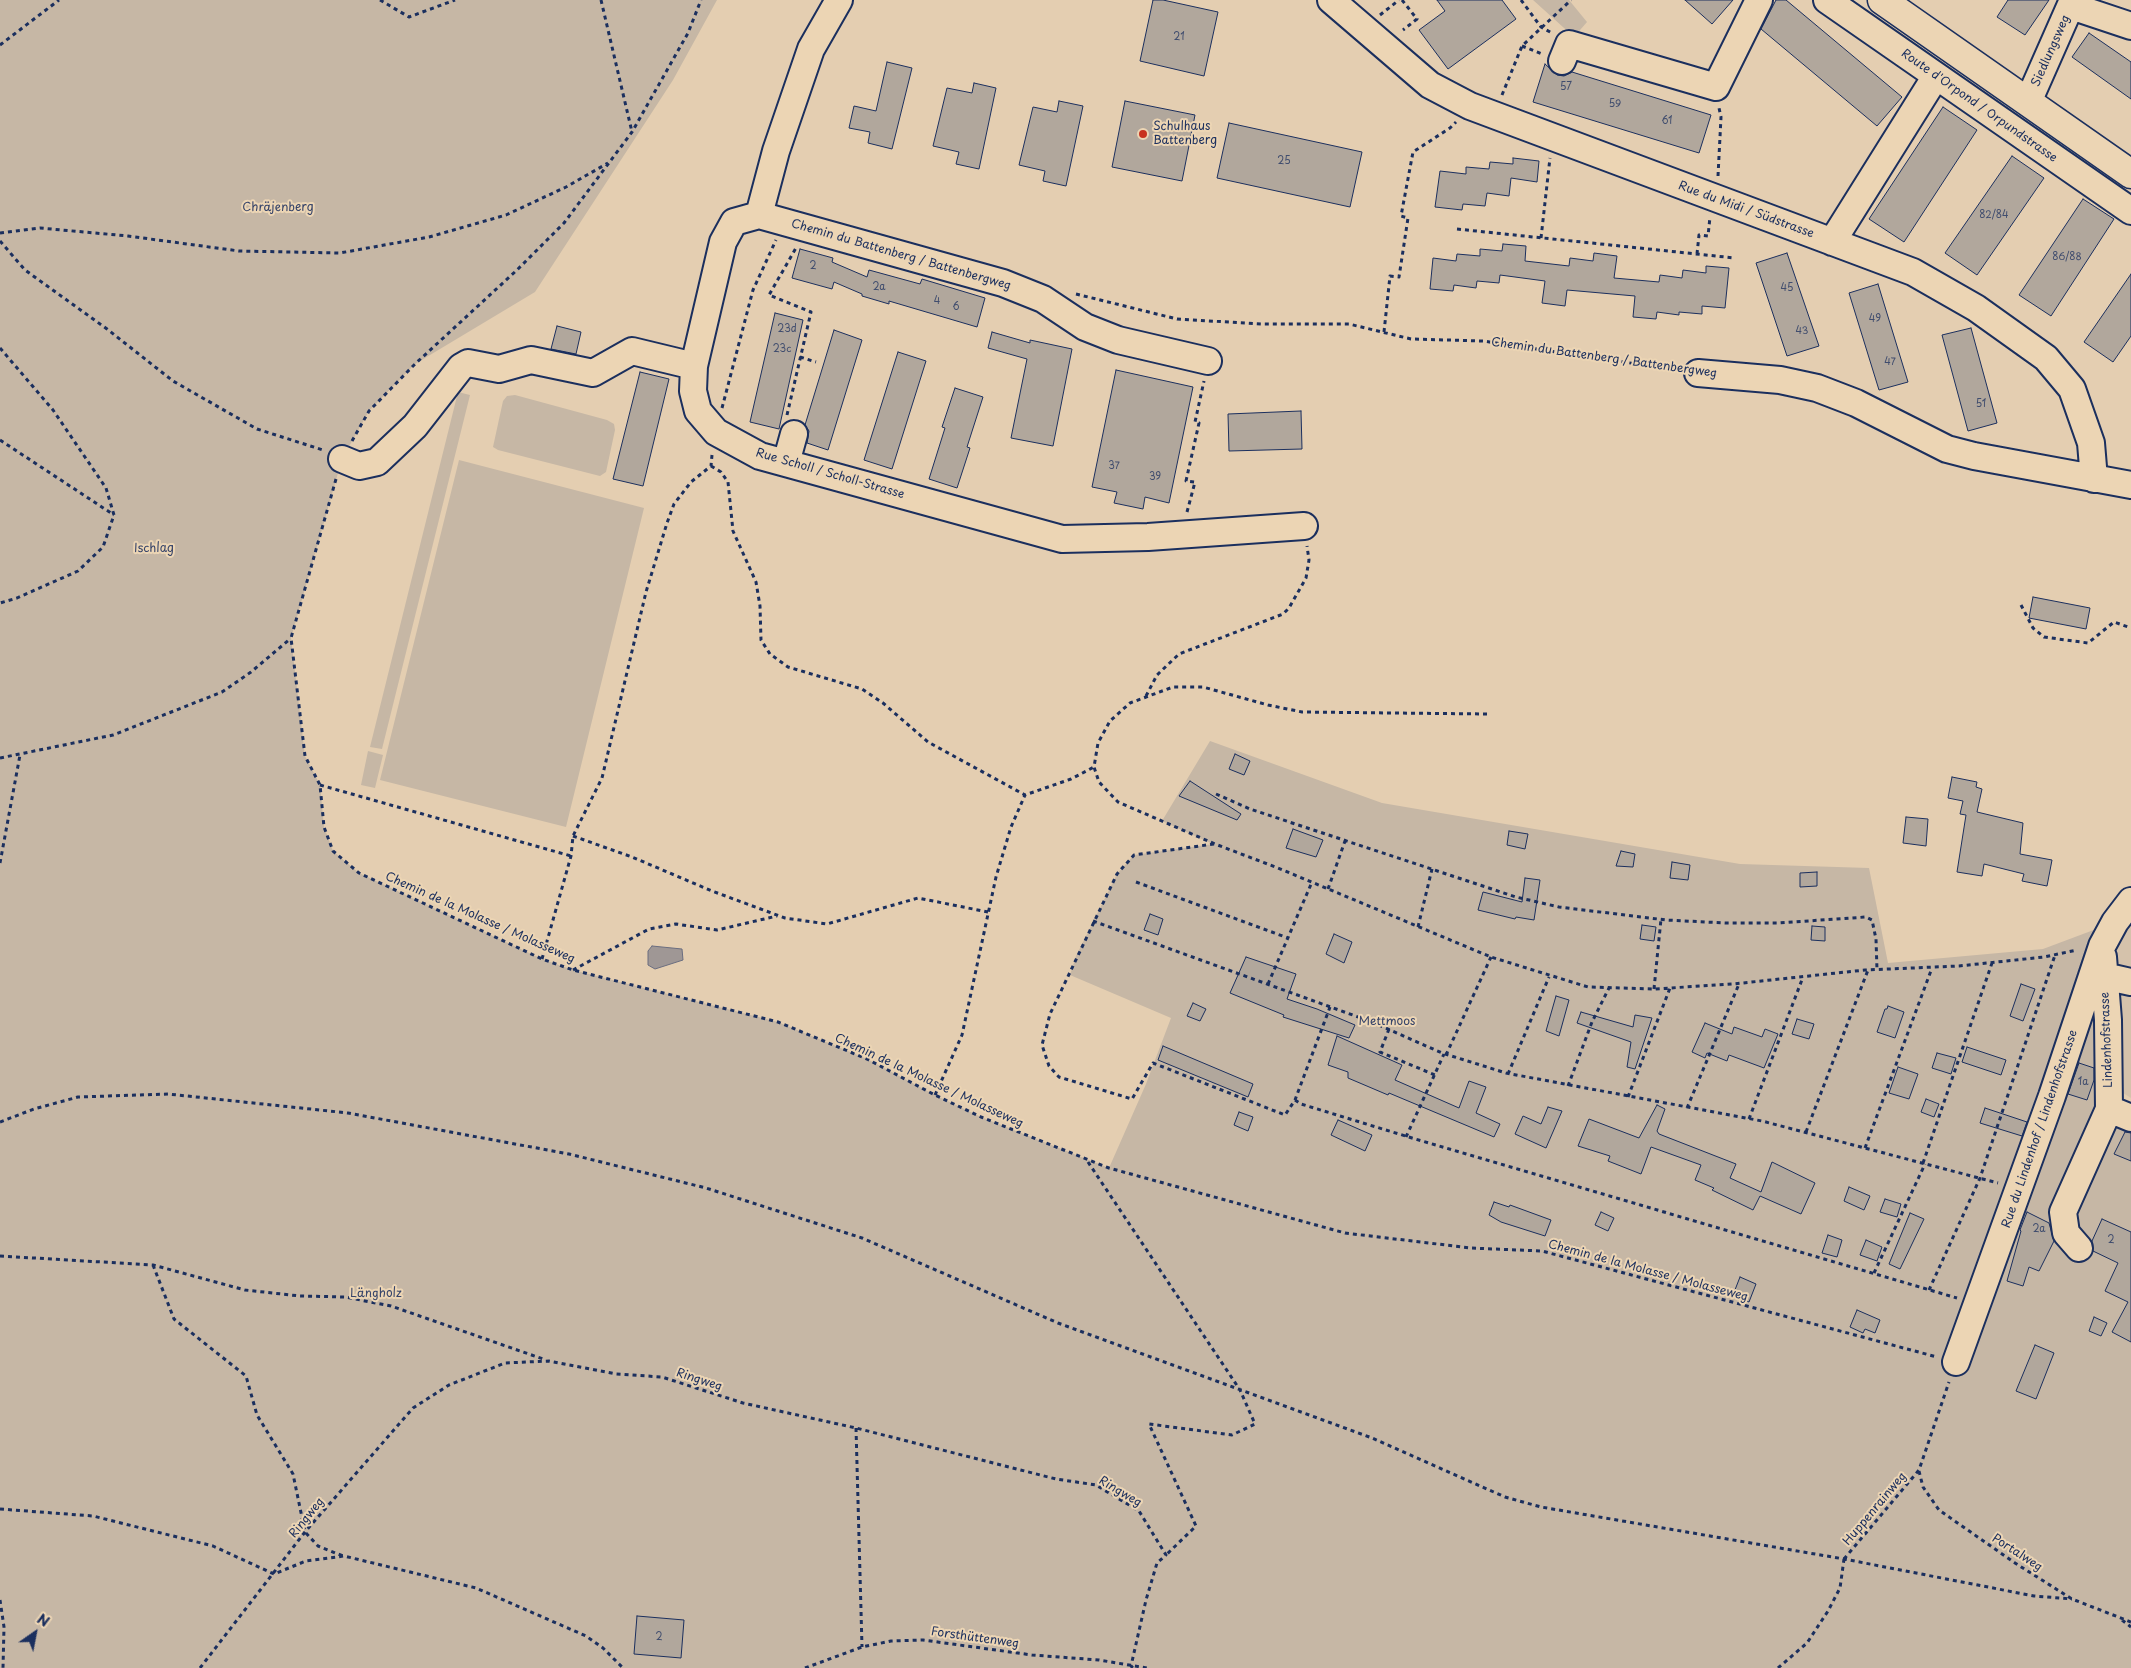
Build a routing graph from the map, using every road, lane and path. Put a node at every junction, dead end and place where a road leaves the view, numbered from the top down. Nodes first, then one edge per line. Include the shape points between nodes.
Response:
1 (59, 0) edge
2 (380, 0) edge
3 (455, 0) edge
4 (601, 0) edge
5 (701, 0) edge
6 (839, 0) edge
7 (1331, 0) edge
8 (1401, 0) edge
9 (1521, 0) edge
10 (1571, 0) edge
11 (1759, 0) edge
12 (1827, 0) edge
13 (1882, 0) edge
14 (2072, 3) edge
15 (1377, 17) dead end
16 (1541, 26) junction
17 (2131, 26) edge
18 (1403, 30) dead end
19 (0, 45) edge
20 (1562, 61) dead end
21 (1936, 76) junction
22 (1501, 97) dead end
23 (2028, 102) junction
24 (1721, 117) dead end
25 (1456, 121) dead end
26 (632, 132) junction
27 (1550, 150) dead end
28 (1719, 158) dead end
29 (2131, 174) edge
30 (1711, 207) dead end
31 (2131, 211) edge
32 (759, 215) junction
33 (796, 225) junction
34 (1457, 229) dead end
35 (0, 233) edge
36 (1542, 238) junction
37 (0, 241) edge
38 (1832, 242) junction
39 (1697, 254) junction
40 (1735, 258) dead end
41 (1074, 293) dead end
42 (1384, 332) junction
43 (0, 348) edge
44 (800, 358) junction
45 (1208, 361) joint
46 (816, 362) dead end
47 (694, 366) junction
48 (1698, 373) joint
49 (790, 429) joint
50 (716, 432) junction
51 (0, 440) edge
52 (342, 459) joint
53 (786, 463) junction
54 (711, 466) junction
55 (2094, 479) junction
56 (2131, 485) edge
57 (114, 515) junction
58 (1304, 526) joint
59 (1181, 535) junction
60 (0, 603) edge
61 (2021, 605) dead end
62 (2131, 628) edge
63 (1146, 697) junction
64 (1487, 714) dead end
65 (20, 754) junction
66 (0, 758) edge
67 (1094, 767) junction
68 (320, 785) junction
69 (1025, 794) junction
70 (1216, 794) dead end
71 (573, 836) junction
72 (1345, 841) junction
73 (1214, 844) junction
74 (571, 856) junction
75 (0, 863) edge
76 (1432, 869) junction
77 (1136, 882) dead end
78 (1312, 882) junction
79 (1328, 889) junction
80 (2131, 901) edge
81 (988, 912) junction
82 (778, 916) junction
83 (1660, 920) junction
84 (1093, 921) junction
85 (1418, 928) junction
86 (1288, 938) junction
87 (2102, 946) junction
88 (2055, 955) junction
89 (1490, 957) junction
90 (542, 959) junction
91 (1992, 963) junction
92 (1932, 968) junction
93 (573, 970) junction
94 (1868, 970) junction
95 (1877, 970) junction
96 (2104, 976) junction
97 (1550, 977) junction
98 (1803, 977) junction
99 (2131, 982) edge
100 (1268, 984) junction
101 (1739, 984) junction
102 (1609, 988) junction
103 (1670, 988) junction
104 (1654, 989) junction
105 (1330, 1006) junction
106 (1389, 1029) junction
107 (1445, 1054) junction
108 (1508, 1074) junction
109 (1435, 1075) junction
110 (1568, 1086) junction
111 (935, 1095) junction
112 (1628, 1097) junction
113 (1295, 1100) junction
114 (1687, 1108) junction
115 (2120, 1114) edge
116 (1749, 1119) junction
117 (0, 1122) edge
118 (1806, 1132) junction
119 (1406, 1137) junction
120 (1865, 1148) junction
121 (1088, 1161) junction
122 (1924, 1164) junction
123 (1980, 1178) junction
124 (2020, 1188) junction
125 (2079, 1248) dead end
126 (0, 1256) edge
127 (153, 1265) junction
128 (1874, 1273) junction
129 (1930, 1290) junction
130 (1979, 1304) junction
131 (549, 1361) junction
132 (1956, 1362) junction
133 (1240, 1390) junction
134 (856, 1428) junction
135 (1919, 1470) junction
136 (0, 1509) edge
137 (306, 1532) junction
138 (1166, 1555) junction
139 (344, 1556) junction
140 (1844, 1559) junction
141 (274, 1574) junction
142 (2072, 1599) junction
143 (0, 1600) edge
144 (2118, 1617) junction
145 (2131, 1622) edge
146 (2131, 1627) edge
147 (862, 1647) junction
148 (819, 1666) edge
149 (1132, 1667) edge
150 (3, 1668) edge
151 (200, 1668) edge
152 (623, 1668) edge
153 (805, 1668) edge
154 (1147, 1668) edge
155 (1778, 1668) edge

1 - 19 path
2 - 3 path via 409,17
4 - 26 path
5 - 26 path via 688,33
6 - 32 street via 811,49 776,151
7 - 38 street, Rue du Midi / Südstrasse via 1430,85 1470,106
8 - 15 path
8 - 18 path via 1417,19
9 - 16 path
10 - 16 path
11 - 20 street via 1716,87 1569,44
12 - 21 street, Route d'Orpond / Orpundstrasse
13 - 23 main road
14 - 17 street
14 - 23 street, Siedlungsweg
16 - 22 path via 1522,46
21 - 31 street, Route d'Orpond / Orpundstrasse
21 - 38 street
23 - 29 main road
24 - 28 path
25 - 42 path via 1413,152 1401,216 1408,218 1406,235 1399,277 1390,276
26 - 35 path via 612,160 566,187 506,215 429,237 340,253 239,251 40,228
27 - 36 path
30 - 39 path via 1708,236 1699,236
32 - 33 street, Chemin du Battenberg / Battenbergweg
32 - 47 street, Rue Scholl / Scholl-Strasse via 734,222 722,242
33 - 44 path via 769,295 810,312
33 - 45 street, Chemin du Battenberg / Battenbergweg via 1003,282 1043,299 1085,328 1118,340
33 - 50 path via 753,290
34 - 36 path
36 - 39 path
37 - 52 path via 25,270 173,381 257,429 327,451
38 - 55 street, Rue du Midi / Südstrasse via 1913,272 1976,308 2046,358 2072,389 2091,443
39 - 40 path
41 - 42 path, Chemin du Battenberg / Battenbergweg via 1177,319 1261,324 1349,324
42 - 48 path, Chemin du Battenberg / Battenbergweg via 1411,339 1483,341
43 - 57 path via 53,410 106,488
44 - 46 path
44 - 49 path
45 - 59 path via 1186,481 1195,482
47 - 50 street, Rue Scholl / Scholl-Strasse via 693,391 698,411
47 - 52 street via 632,351 593,373 531,360 499,369 468,363 461,366 415,426 378,462 359,466
48 - 55 street, Chemin du Battenberg / Battenbergweg via 1780,380 1818,388 1856,403 1947,449
49 - 53 street
50 - 53 street, Rue Scholl / Scholl-Strasse via 760,456
50 - 54 path
51 - 57 path
53 - 59 street, Rue Scholl / Scholl-Strasse via 1062,539
54 - 69 path via 728,482 733,531 756,582 761,640 770,654 788,667 862,689 928,742
54 - 71 path via 691,482 674,504 669,517 646,592 602,778
55 - 56 street, Chemin du Battenberg / Battenbergweg
57 - 60 path via 103,547 78,571
58 - 59 street, Rue Scholl / Scholl-Strasse
58 - 63 path via 1309,560 1306,578 1289,608 1283,614 1179,654 1157,675
61 - 62 path via 2033,628 2044,637 2088,643 2114,622
63 - 64 path via 1173,688 1203,687 1302,712
63 - 67 path via 1130,703 1110,720 1098,743
65 - 66 path
65 - 68 path, Chemin de la Molasse / Molasseweg via 113,735 222,692 291,638 305,756
65 - 75 path
67 - 69 path via 1071,779
67 - 73 path via 1099,782 1118,802
68 - 74 path
68 - 90 path, Chemin de la Molasse / Molasseweg via 324,828 333,851 359,873
69 - 81 path via 1011,827
70 - 72 path
71 - 74 path
71 - 82 path
72 - 76 path
72 - 79 path
73 - 78 path
73 - 84 path via 1134,855 1117,874
74 - 90 path
76 - 83 path via 1542,903
76 - 85 path
77 - 86 path
78 - 79 path
78 - 86 path
79 - 85 path
80 - 87 street, Rue du Lindenhof / Lindenhofstrasse via 2114,922
81 - 82 path via 918,898 827,924
81 - 111 path via 976,981 962,1035
82 - 93 path via 718,930 676,924 649,929
83 - 95 path via 1760,923 1866,917 1872,920 1874,929
83 - 104 path
84 - 100 path
84 - 113 path via 1050,1014 1042,1045 1049,1066 1059,1077 1132,1099 1153,1063 1285,1115
85 - 89 path
86 - 100 path
87 - 88 path
87 - 96 street, Lindenhofstrasse
87 - 124 street, Rue du Lindenhof / Lindenhofstrasse
88 - 91 path
88 - 123 path
89 - 97 path
89 - 107 path
90 - 93 path, Chemin de la Molasse / Molasseweg
91 - 92 path
91 - 122 path
92 - 95 path
92 - 120 path
93 - 111 path, Chemin de la Molasse / Molasseweg via 778,1022 867,1058
94 - 95 path
94 - 98 path
94 - 118 path
96 - 99 street
96 - 115 street, Lindenhofstrasse
97 - 102 path via 1588,987
97 - 108 path
98 - 101 path
98 - 116 path
100 - 105 path
101 - 103 path
101 - 114 path
102 - 104 path
102 - 110 path via 1592,1022
103 - 104 path
103 - 112 path
105 - 106 path
105 - 113 path
106 - 107 path
106 - 109 path via 1380,1052
107 - 108 path
107 - 109 path
108 - 110 path
109 - 119 path
110 - 112 path
111 - 121 path, Chemin de la Molasse / Molasseweg
112 - 114 path
113 - 119 path
114 - 116 path
115 - 125 street via 2063,1212 2066,1233
116 - 118 path
117 - 133 path via 78,1097 168,1094 348,1112 569,1154 706,1188 862,1238 1058,1323
118 - 120 path
119 - 128 path
120 - 122 path
121 - 132 path, Chemin de la Molasse / Molasseweg via 1344,1233 1470,1248 1542,1251
121 - 133 path
122 - 123 path
122 - 128 path
123 - 124 path
123 - 129 path
124 - 130 street, Rue du Lindenhof / Lindenhofstrasse
126 - 127 path
127 - 131 path via 245,1290 345,1297 391,1306
127 - 137 path via 174,1319 246,1376 257,1415 293,1474
128 - 129 path
129 - 130 path
130 - 132 street, Rue du Lindenhof / Lindenhofstrasse
131 - 134 path, Ringweg via 616,1374 662,1376 743,1403
131 - 137 path, Ringweg via 505,1363 449,1385 413,1408
132 - 135 path
133 - 138 path via 1255,1424 1232,1435 1149,1424 1196,1526
133 - 140 path via 1372,1438 1505,1497 1541,1507
134 - 138 path, Ringweg via 1056,1479 1096,1485 1139,1511
134 - 147 path
135 - 140 path, Huppenrainweg
135 - 142 path, Portalweg via 1922,1487 1939,1510
136 - 141 path via 92,1516 213,1546
137 - 139 path via 318,1546
137 - 141 path, Ringweg
138 - 149 path via 1157,1563
139 - 141 path via 306,1561
139 - 152 path via 476,1588 586,1636
140 - 142 path via 2034,1596
140 - 155 path via 1840,1588 1828,1611 1807,1643
141 - 151 path, Ringweg
142 - 144 path, Portalweg
143 - 150 path via 4,1627
144 - 145 path, Portalweg
144 - 146 path
147 - 148 path, Forsthüttenweg
147 - 149 path, Forsthüttenweg via 891,1641 922,1640 1032,1655 1099,1660
148 - 153 path, Forsthüttenweg
149 - 154 path, Forsthüttenweg

